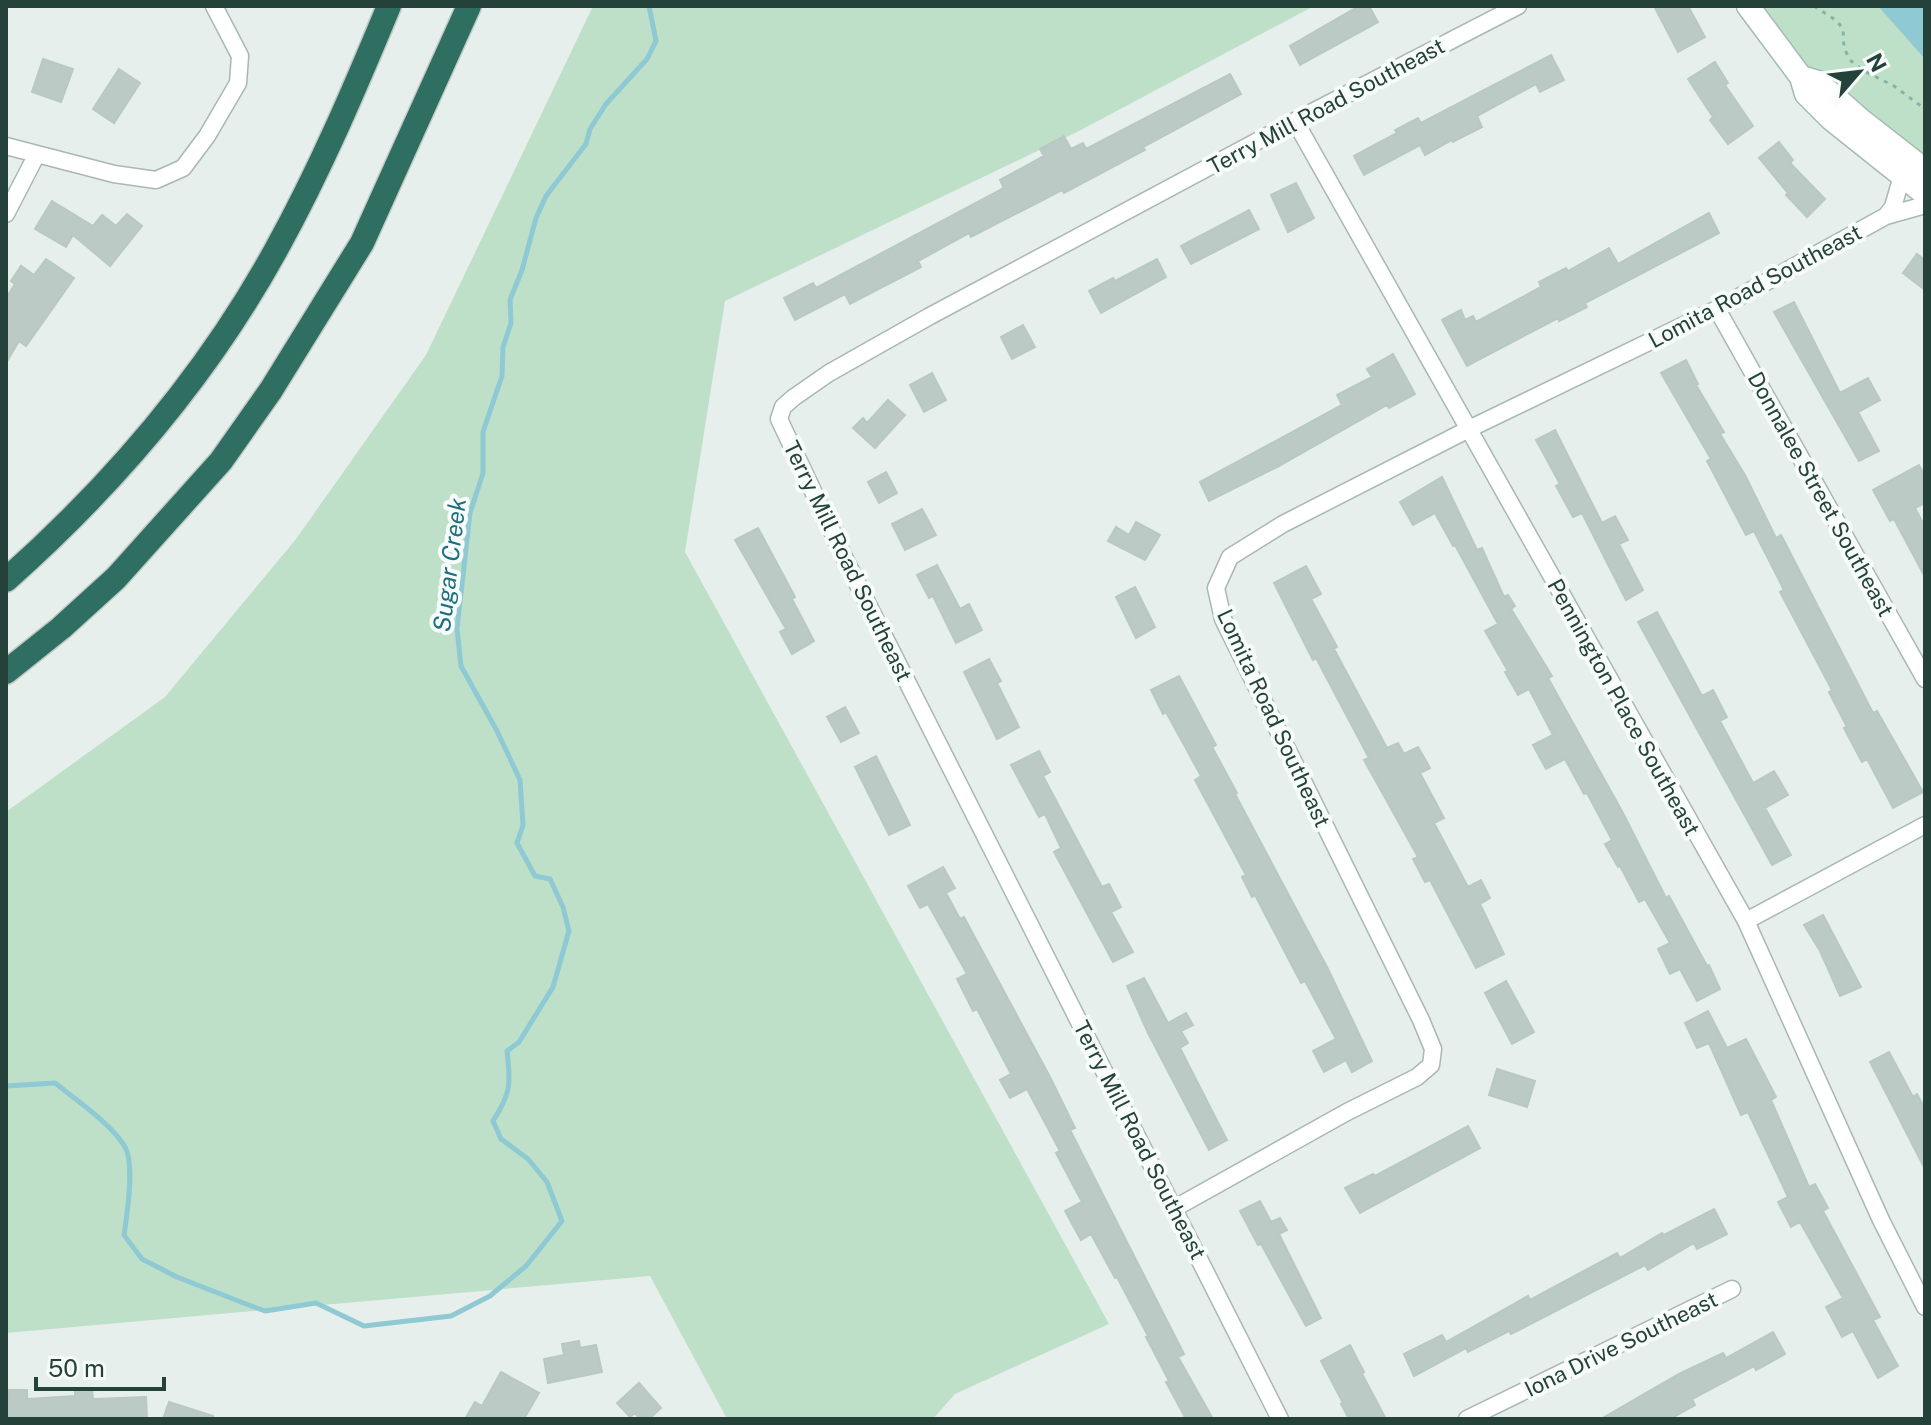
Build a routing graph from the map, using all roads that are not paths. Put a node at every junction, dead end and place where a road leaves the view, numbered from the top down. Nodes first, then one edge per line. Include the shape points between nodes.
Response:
1 (214, 6) edge
2 (389, 6) edge
3 (469, 6) edge
4 (1518, 6) edge
5 (1748, 6) edge
6 (1801, 77) junction
7 (1295, 121) junction
8 (6, 146) edge
9 (37, 154) junction
10 (1925, 170) edge
11 (1902, 176) junction
12 (1925, 194) edge
13 (1925, 205) edge
14 (6, 214) edge
15 (1886, 216) junction
16 (1717, 309) junction
17 (1469, 429) junction
18 (6, 580) edge
19 (6, 672) edge
20 (1925, 679) edge
21 (1925, 825) edge
22 (1746, 921) junction
23 (1175, 1208) junction
24 (1732, 1289) dead end
25 (1925, 1307) edge
26 (1280, 1419) edge
27 (1467, 1419) edge

1 - 9 street via 240,56 238,83 183,168 156,180
2 - 18 highway via 314,178 236,316 136,450
3 - 19 highway via 362,243 221,461 116,578
4 - 7 street, Terry Mill Road Southeast
5 - 6 main road
6 - 10 main road via 1818,82
6 - 11 main road via 1806,94
7 - 17 street, Pennington Place Southeast
7 - 23 street, Terry Mill Road Southeast via 829,373 783,407 779,419
8 - 9 street
9 - 14 street
11 - 12 main road
11 - 15 street
13 - 15 street, Lomita Road Southeast
15 - 16 street, Lomita Road Southeast
16 - 17 street, Lomita Road Southeast
16 - 20 street, Donnalee Street Southeast
17 - 22 street, Pennington Place Southeast
17 - 23 street, Lomita Road Southeast via 1283,524 1230,557 1216,588 1223,619 1421,1020 1433,1049 1431,1065
21 - 22 street
22 - 25 street, Pennington Place Southeast
23 - 26 street, Terry Mill Road Southeast
24 - 27 street, Iona Drive Southeast

